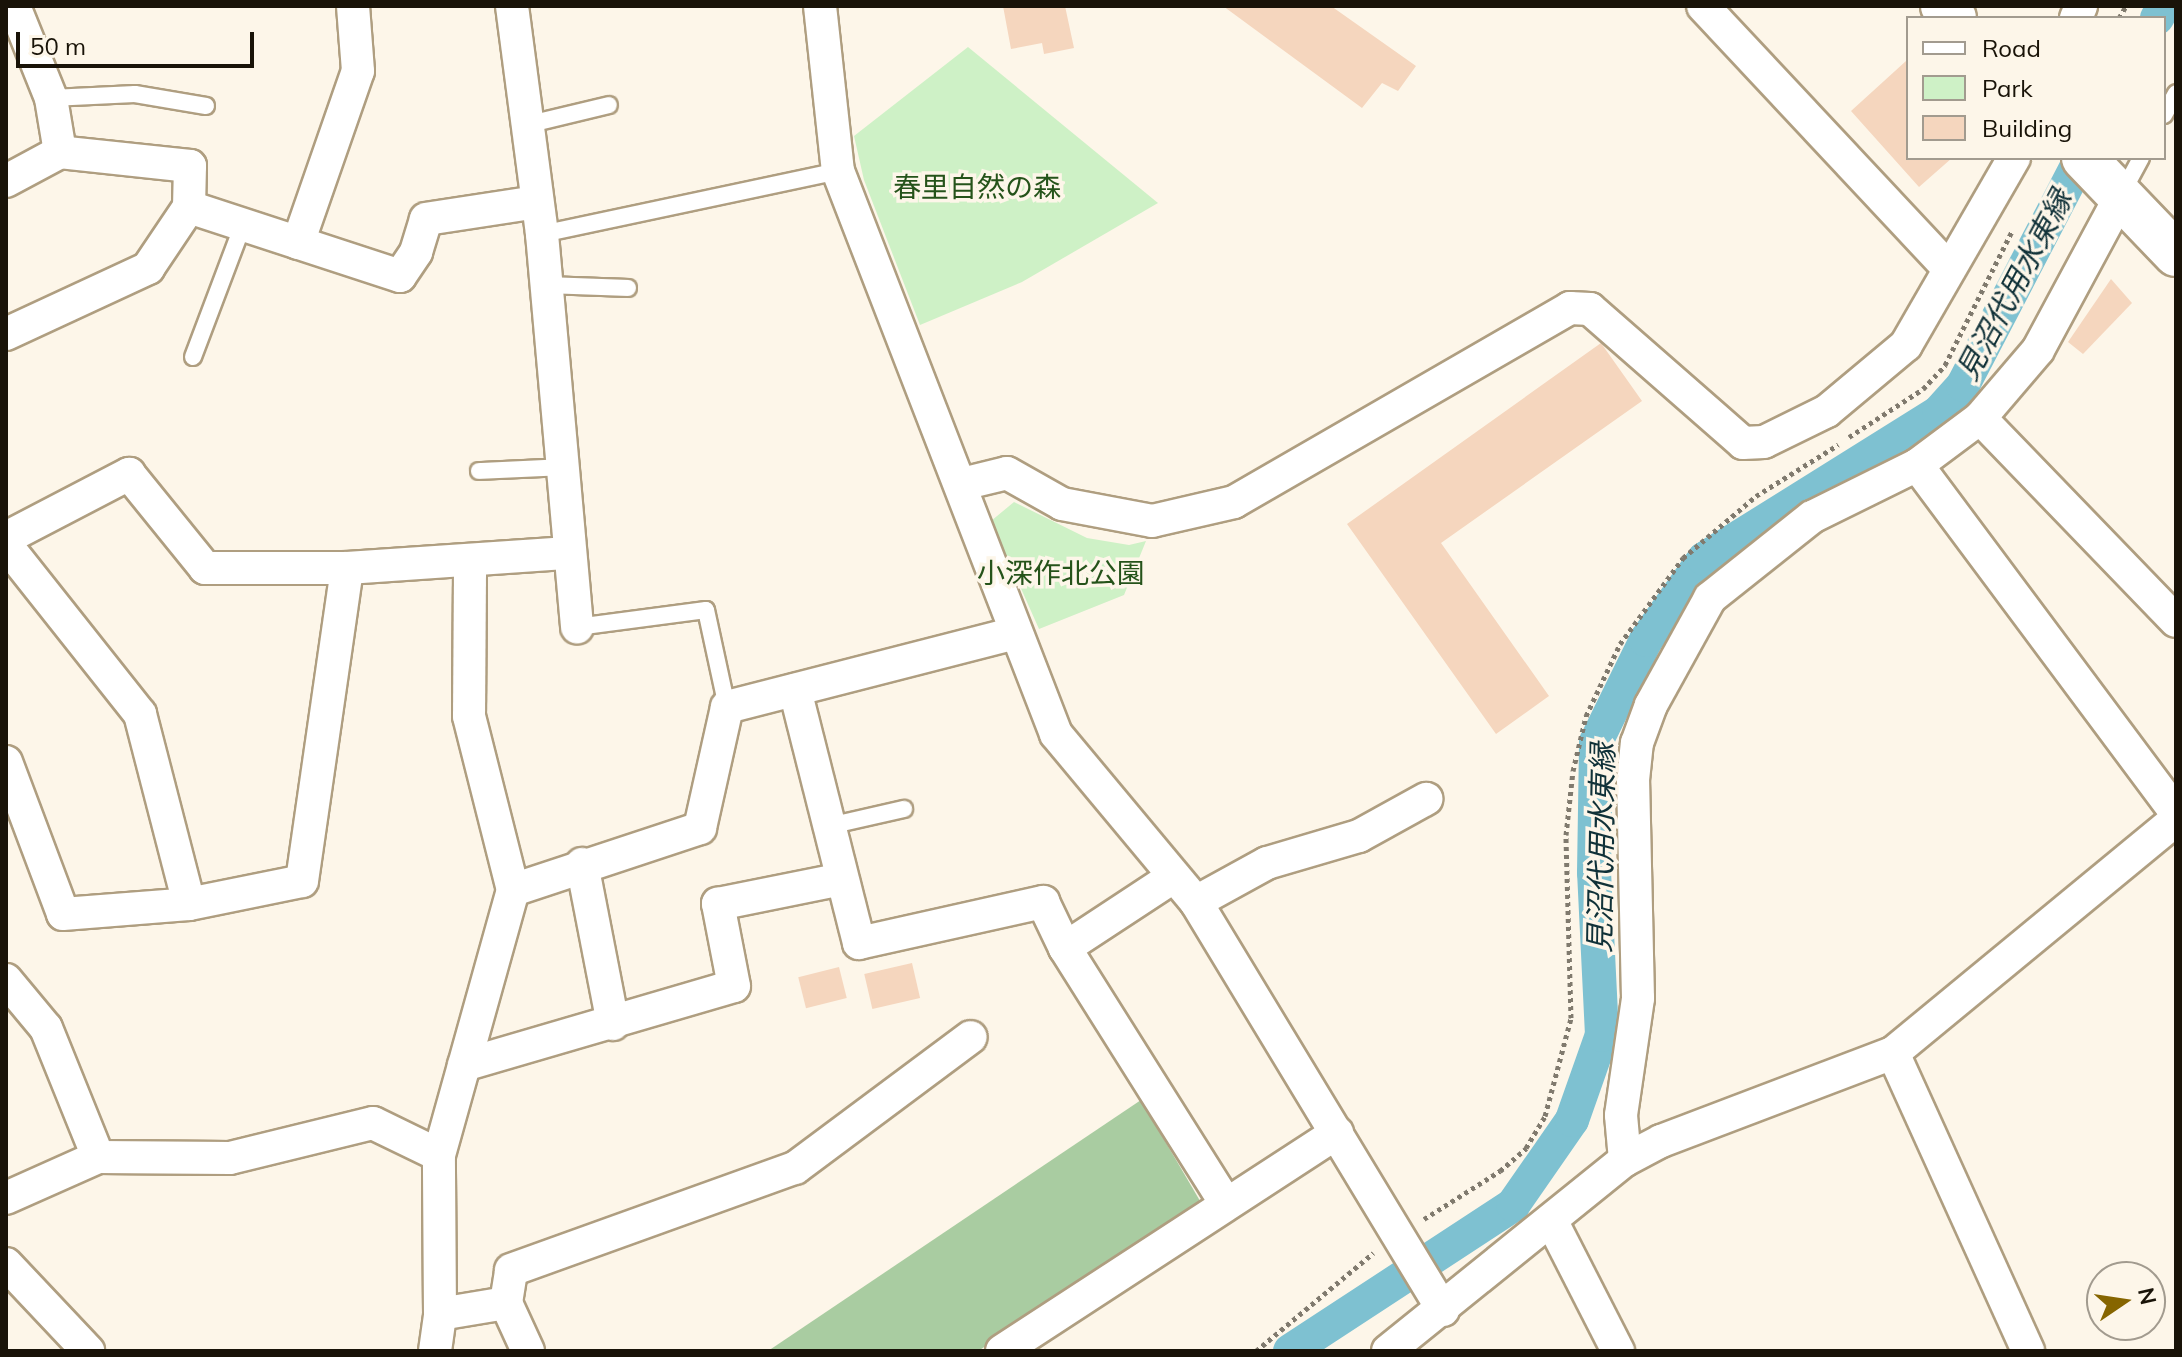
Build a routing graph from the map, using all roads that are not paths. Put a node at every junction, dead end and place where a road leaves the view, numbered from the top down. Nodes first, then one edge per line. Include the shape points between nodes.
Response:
1 (14, 6) edge
2 (353, 6) edge
3 (512, 6) edge
4 (820, 6) edge
5 (1703, 6) edge
6 (2176, 93) edge
7 (51, 98) junction
8 (609, 105) dead end
9 (206, 106) dead end
10 (2166, 111) edge
11 (530, 124) junction
12 (60, 152) junction
13 (2013, 160) edge
14 (838, 171) junction
15 (2114, 174) edge
16 (6, 181) edge
17 (189, 207) junction
18 (540, 218) junction
19 (243, 225) junction
20 (298, 243) junction
21 (2176, 254) edge
22 (1949, 269) junction
23 (547, 285) junction
24 (628, 288) dead end
25 (6, 334) edge
26 (193, 357) dead end
27 (1980, 418) junction
28 (1917, 465) junction
29 (563, 467) junction
30 (479, 471) dead end
31 (962, 484) junction
32 (6, 538) edge
33 (6, 545) edge
34 (568, 553) junction
35 (470, 560) junction
36 (347, 568) junction
37 (2176, 621) edge
38 (577, 627) joint
39 (1016, 633) junction
40 (795, 690) junction
41 (727, 707) junction
42 (6, 762) edge
43 (1426, 799) dead end
44 (904, 809) dead end
45 (2176, 812) edge
46 (2176, 820) edge
47 (829, 826) junction
48 (582, 864) junction
49 (1173, 877) junction
50 (842, 879) junction
51 (513, 890) junction
52 (1196, 902) junction
53 (189, 904) junction
54 (1065, 948) junction
55 (6, 980) edge
56 (613, 1024) junction
57 (971, 1037) dead end
58 (1893, 1053) junction
59 (464, 1065) junction
60 (1337, 1133) junction
61 (439, 1155) junction
62 (98, 1157) junction
63 (1625, 1160) junction
64 (6, 1198) edge
65 (1226, 1204) junction
66 (1553, 1224) junction
67 (6, 1264) edge
68 (1437, 1301) junction
69 (506, 1303) junction
70 (440, 1314) junction
71 (88, 1351) edge
72 (435, 1351) edge
73 (528, 1351) edge
74 (1002, 1351) edge
75 (1388, 1351) edge
76 (1618, 1351) edge
77 (2028, 1351) edge

1 - 7 street
2 - 20 street via 358,71
3 - 11 street
4 - 14 street
5 - 22 street
6 - 10 lane
7 - 9 lane via 135,94
7 - 12 street
8 - 11 lane
11 - 18 street
12 - 16 street
12 - 17 street via 190,166
13 - 22 street
14 - 18 lane
14 - 31 street
15 - 21 main road
15 - 27 street via 2038,350
17 - 19 street
17 - 25 street via 148,268
18 - 20 street via 426,219 416,252 400,276
18 - 23 street
19 - 20 street
19 - 26 lane
22 - 31 street via 1906,345 1827,411 1764,442 1743,443 1590,309 1570,308 1234,502 1152,521 1062,504 1007,473
23 - 24 lane
23 - 29 street
27 - 28 street
27 - 37 street
28 - 45 street
28 - 63 street via 1812,517 1710,598 1651,705 1637,743 1633,780 1638,998 1621,1115
29 - 30 lane
29 - 34 street
31 - 39 street
32 - 36 street via 129,474 205,568
33 - 53 street via 140,714
34 - 35 street
34 - 38 street
35 - 36 street
35 - 51 street via 469,716
36 - 53 street via 302,881
38 - 41 lane via 706,610
39 - 40 street
39 - 49 street via 1056,734
40 - 41 street
40 - 47 street
41 - 48 street via 700,828
42 - 53 street via 63,914
43 - 52 street via 1359,836 1267,863
44 - 47 lane
46 - 58 street
47 - 50 street
48 - 51 street
48 - 56 street
49 - 52 street
49 - 54 street
50 - 54 street via 859,943 1043,902
50 - 56 street via 718,904 734,986
51 - 59 street
52 - 60 street
54 - 65 street
55 - 62 street via 46,1028
56 - 59 street
57 - 69 street via 795,1168 511,1270
58 - 63 street via 1661,1141
58 - 77 street
59 - 61 street
60 - 65 street
60 - 68 street via 1391,1244
61 - 62 street via 373,1123 230,1158
61 - 70 street
62 - 64 street
63 - 66 street
65 - 74 street
66 - 68 street
66 - 76 street
67 - 71 street
68 - 75 street
69 - 70 street
69 - 73 street
70 - 72 street

